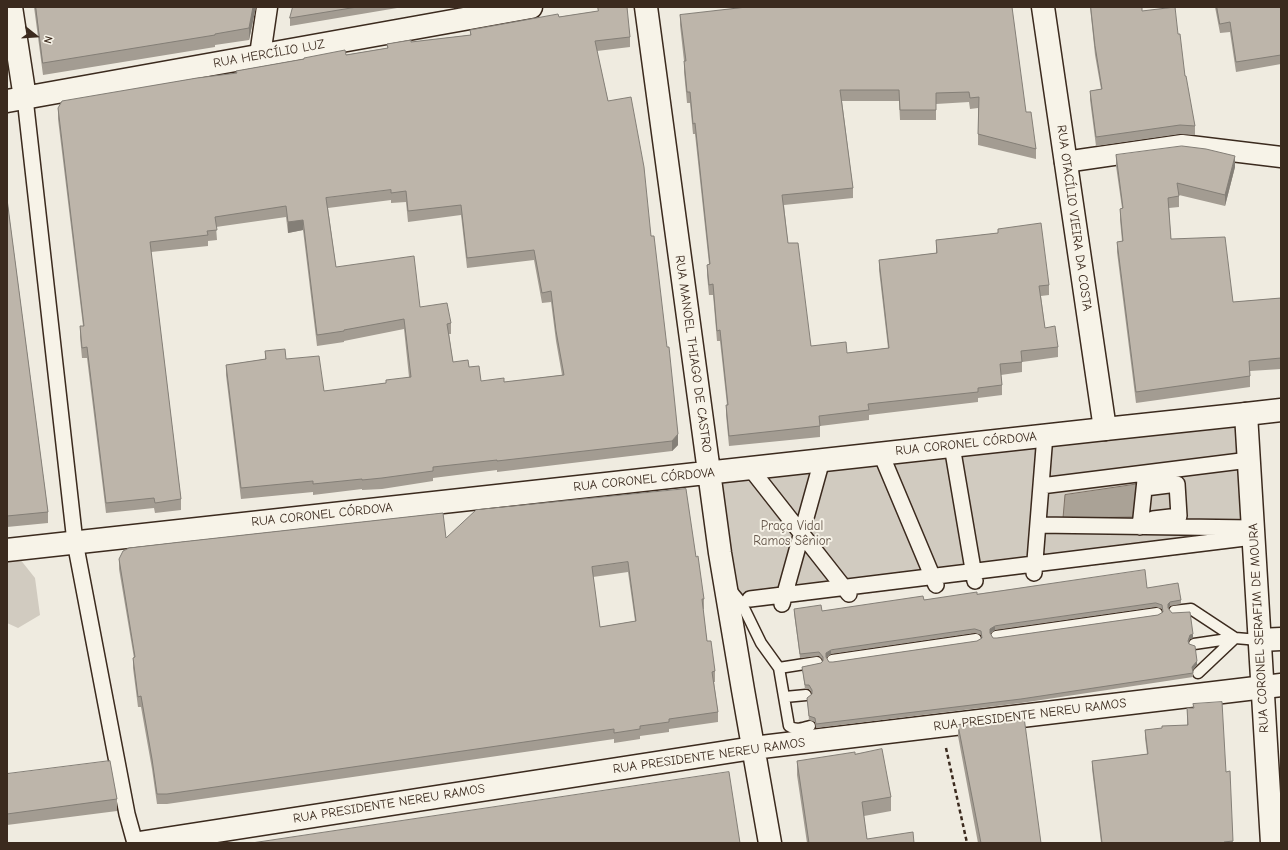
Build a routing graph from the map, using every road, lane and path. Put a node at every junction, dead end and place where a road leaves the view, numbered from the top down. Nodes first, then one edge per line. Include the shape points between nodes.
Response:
1 (12, 7) edge
2 (268, 7) edge
3 (532, 7) edge
4 (646, 7) edge
5 (1043, 7) edge
6 (260, 56) junction
7 (16, 99) edge
8 (1281, 157) edge
9 (1065, 162) junction
10 (1281, 410) edge
11 (1246, 414) junction
12 (1104, 429) junction
13 (1045, 435) junction
14 (952, 446) junction
15 (881, 454) junction
16 (822, 460) junction
17 (1248, 460) junction
18 (750, 468) junction
19 (709, 473) junction
20 (1146, 473) junction
21 (1041, 486) junction
22 (1144, 488) junction
23 (1140, 523) junction
24 (1038, 525) junction
25 (802, 532) junction
26 (1253, 533) junction
27 (75, 542) junction
28 (7, 550) edge
29 (1034, 569) junction
30 (974, 576) junction
31 (934, 581) junction
32 (725, 582) junction
33 (848, 592) junction
34 (750, 599) dead end
35 (783, 600) junction
36 (1174, 611) edge
37 (1157, 613) dead end
38 (996, 636) edge
39 (1235, 638) junction
40 (976, 639) dead end
41 (1281, 639) edge
42 (1259, 640) junction
43 (1194, 644) edge
44 (832, 660) edge
45 (817, 662) edge
46 (779, 668) junction
47 (1198, 673) dead end
48 (1272, 686) edge
49 (806, 695) dead end
50 (785, 697) junction
51 (810, 726) dead end
52 (942, 726) junction
53 (753, 748) junction
54 (135, 843) edge
55 (139, 843) edge
56 (770, 843) edge
57 (967, 843) edge
58 (1272, 843) edge

1 - 7 street
2 - 6 street
3 - 6 street, RUA HERCÍLIO LUZ
4 - 19 street, RUA MANOEL THIAGO DE CASTRO
5 - 9 street, RUA OTACÍLIO VIEIRA DA COSTA
6 - 7 street, RUA HERCÍLIO LUZ
7 - 27 street
8 - 9 street via 1182,145
9 - 12 street, RUA OTACÍLIO VIEIRA DA COSTA
10 - 11 street, RUA CORONEL CÓRDOVA
11 - 12 street, RUA CORONEL CÓRDOVA
11 - 17 street, RUA CORONEL SERAFIM DE MOURA
12 - 13 street, RUA CORONEL CÓRDOVA
13 - 14 street, RUA CORONEL CÓRDOVA
13 - 21 street
14 - 15 street, RUA CORONEL CÓRDOVA
14 - 30 street
15 - 16 street, RUA CORONEL CÓRDOVA
15 - 31 street
16 - 18 street, RUA CORONEL CÓRDOVA
16 - 25 street
17 - 20 street
17 - 26 street, RUA CORONEL SERAFIM DE MOURA
18 - 19 street, RUA CORONEL CÓRDOVA
18 - 25 street
19 - 27 street, RUA CORONEL CÓRDOVA
19 - 32 street, RUA MANOEL THIAGO DE CASTRO
20 - 21 street
20 - 22 street
21 - 24 street
22 - 23 street
22 - 23 street via 1176,484 1179,516
23 - 24 street
23 - 26 street
24 - 29 street
25 - 33 street
25 - 35 street
26 - 29 street
26 - 42 street, RUA CORONEL SERAFIM DE MOURA
27 - 28 street, RUA CORONEL CÓRDOVA
27 - 54 street via 127,814
29 - 30 street
30 - 31 street
31 - 33 street
32 - 46 lane via 740,602 761,643
32 - 53 street, RUA MANOEL THIAGO DE CASTRO
33 - 35 street
34 - 35 street
36 - 39 lane via 1190,609
37 - 38 lane
39 - 42 lane
39 - 43 lane
39 - 47 lane
40 - 44 lane
41 - 42 street
42 - 48 street, RUA CORONEL SERAFIM DE MOURA
45 - 46 lane
46 - 50 lane
48 - 52 street, RUA PRESIDENTE NEREU RAMOS
48 - 58 street, RUA CORONEL SERAFIM DE MOURA
49 - 50 lane
50 - 51 lane via 789,726 797,729
52 - 53 street, RUA PRESIDENTE NEREU RAMOS
52 - 57 path
53 - 55 street, RUA PRESIDENTE NEREU RAMOS
53 - 56 street, RUA MANOEL THIAGO DE CASTRO

